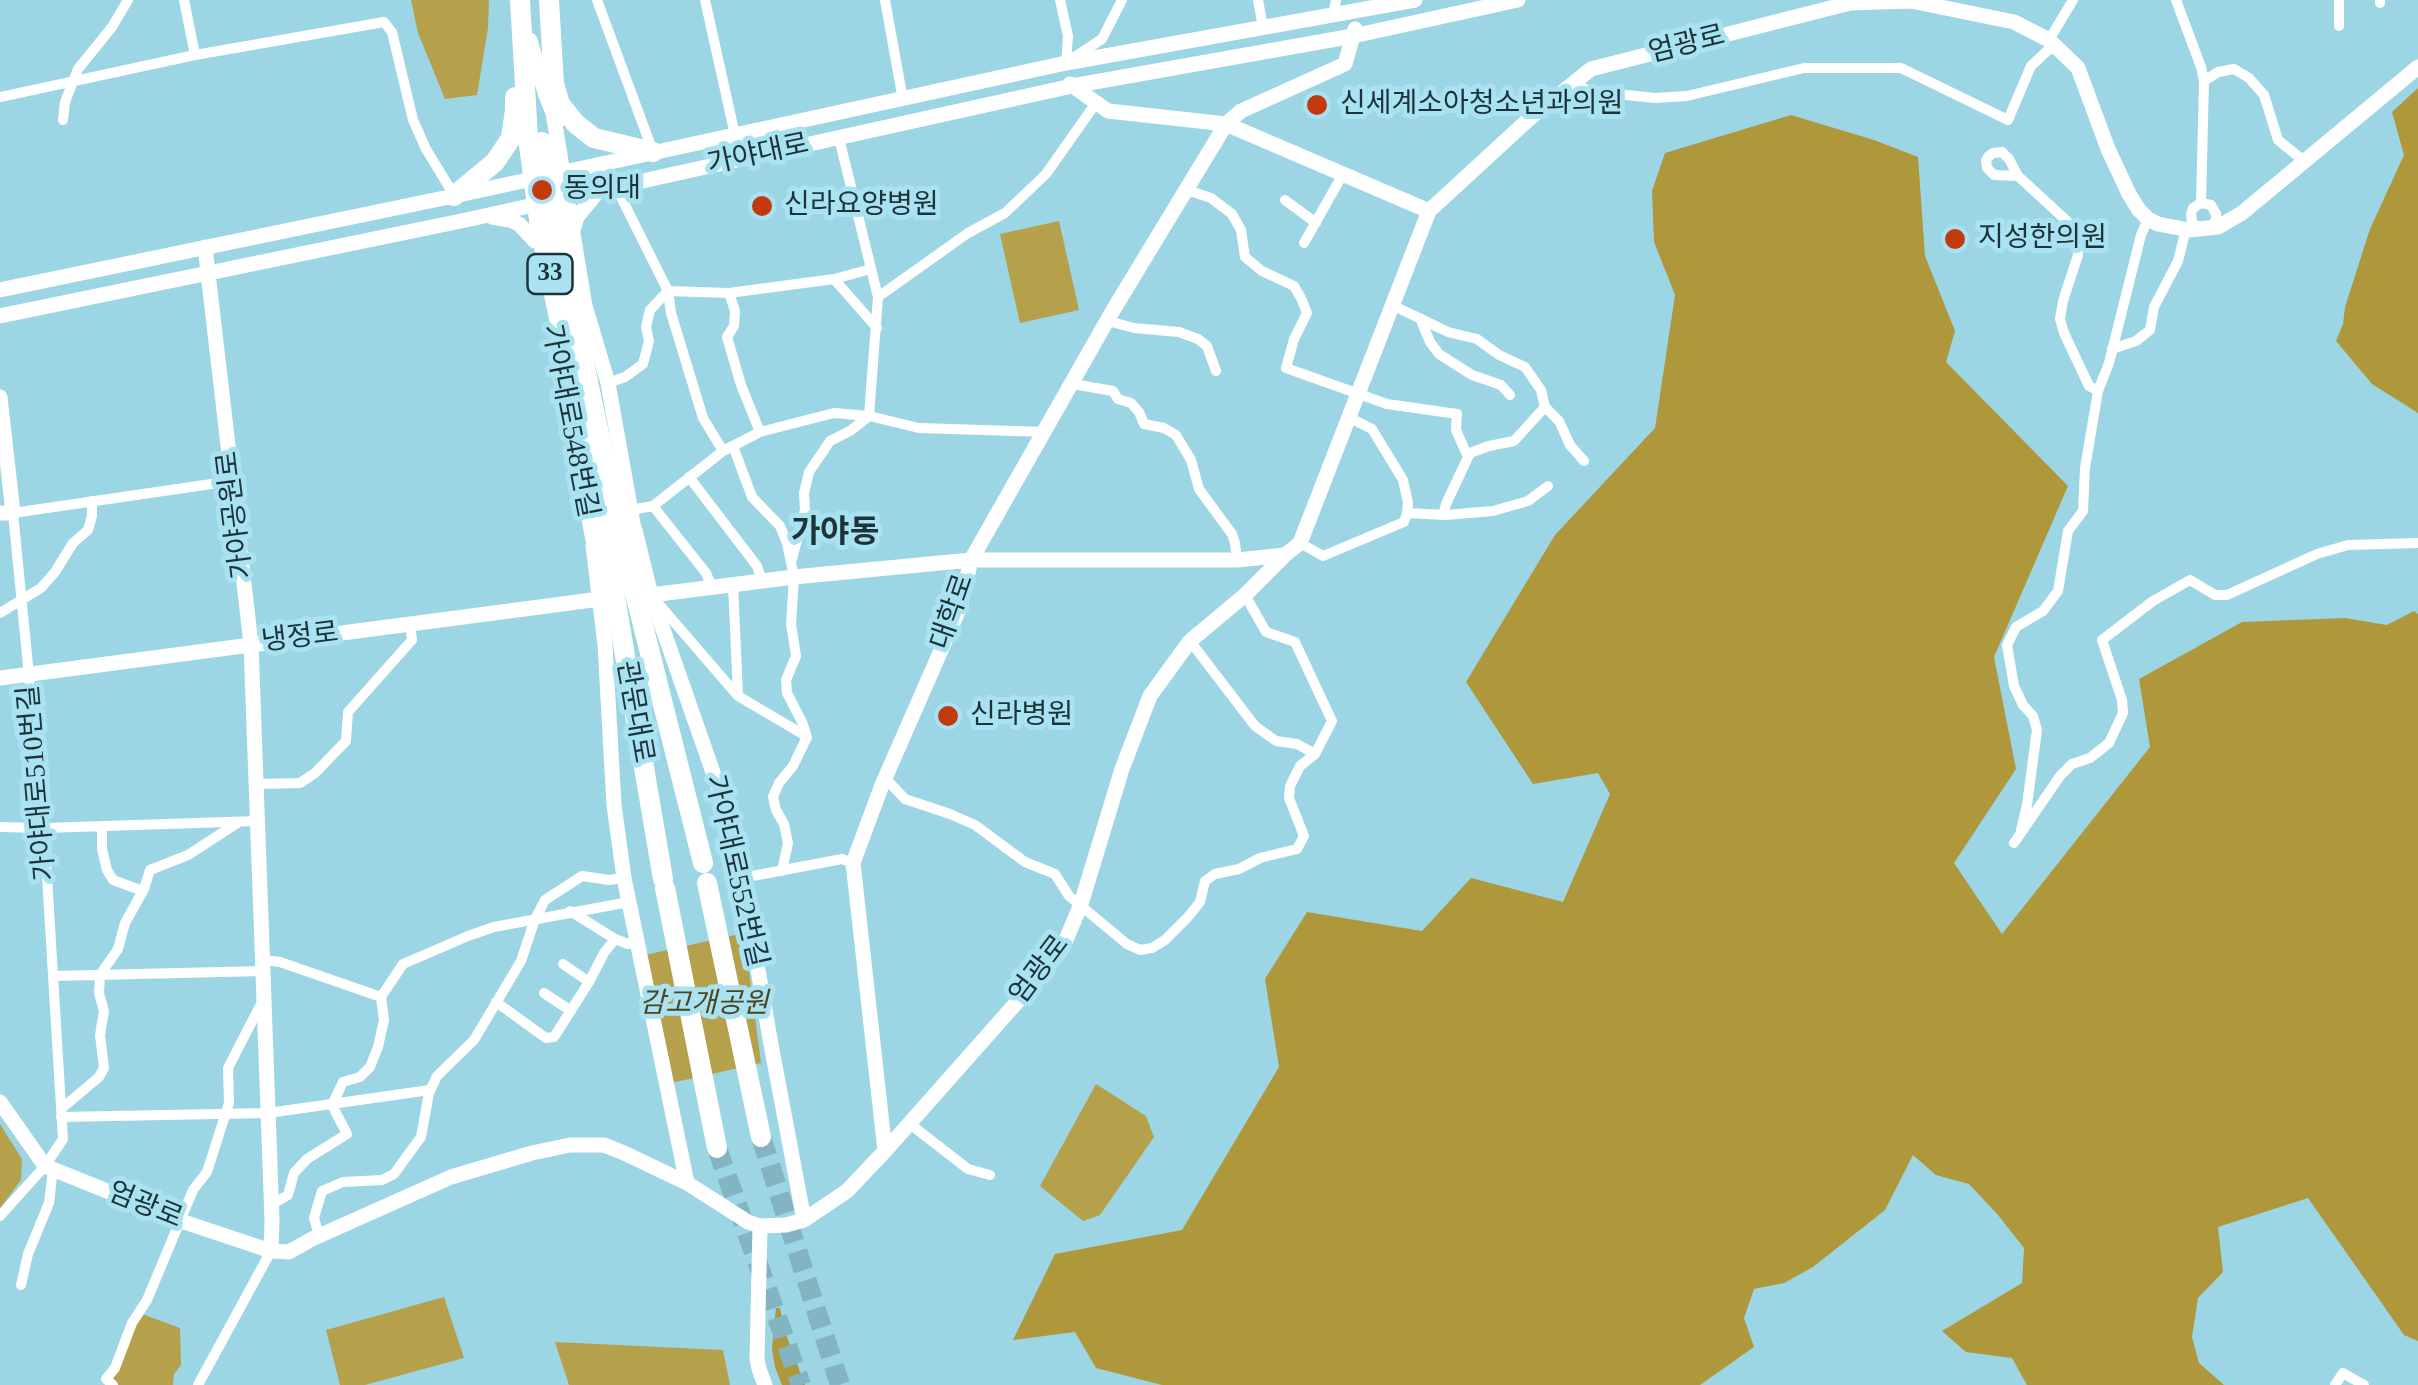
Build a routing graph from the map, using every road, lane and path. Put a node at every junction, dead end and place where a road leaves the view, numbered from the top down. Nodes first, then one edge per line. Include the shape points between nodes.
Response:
1 (128, 0) edge
2 (184, 0) edge
3 (510, 0) edge
4 (520, 0) edge
5 (531, 0) edge
6 (549, 0) edge
7 (597, 0) edge
8 (705, 0) edge
9 (885, 0) edge
10 (1060, 0) edge
11 (1122, 0) edge
12 (1258, 0) edge
13 (1416, 0) edge
14 (1518, 0) edge
15 (2073, 0) edge
16 (2176, 0) edge
17 (2339, 0) edge
18 (1335, 8) edge
19 (1361, 11) junction
20 (2340, 26) dead end
21 (1262, 27) junction
22 (1354, 36) junction
23 (521, 40) junction
24 (2052, 43) junction
25 (196, 54) junction
26 (1060, 65) junction
27 (2418, 67) edge
28 (74, 79) junction
29 (530, 80) junction
30 (2204, 81) junction
31 (1574, 83) junction
32 (1072, 86) junction
33 (0, 96) edge
34 (904, 100) junction
35 (1096, 103) junction
36 (553, 113) junction
37 (63, 120) dead end
38 (1226, 124) junction
39 (735, 135) junction
40 (594, 138) junction
41 (839, 138) junction
42 (506, 144) junction
43 (656, 151) junction
44 (2304, 161) junction
45 (562, 172) junction
46 (1340, 172) junction
47 (666, 174) junction
48 (2018, 176) junction
49 (528, 179) junction
50 (608, 187) junction
51 (1186, 190) junction
52 (454, 196) junction
53 (565, 197) junction
54 (1284, 200) dead end
55 (528, 205) junction
56 (2197, 205) junction
57 (1430, 211) junction
58 (2216, 214) junction
59 (2237, 216) junction
60 (478, 217) junction
61 (2153, 222) junction
62 (1316, 223) junction
63 (2205, 228) junction
64 (2186, 230) junction
65 (572, 234) junction
66 (534, 241) junction
67 (1304, 243) dead end
68 (206, 248) junction
69 (871, 270) junction
70 (208, 272) junction
71 (834, 280) junction
72 (0, 290) edge
73 (668, 291) junction
74 (729, 294) junction
75 (878, 297) junction
76 (1392, 305) junction
77 (0, 316) edge
78 (1419, 317) junction
79 (1108, 321) junction
80 (877, 328) junction
81 (2112, 349) junction
82 (1216, 371) dead end
83 (608, 383) junction
84 (1073, 384) junction
85 (2098, 391) junction
86 (1356, 395) junction
87 (1510, 395) dead end
88 (0, 397) edge
89 (1545, 407) junction
90 (869, 416) junction
91 (1348, 417) junction
92 (760, 432) junction
93 (1046, 432) junction
94 (728, 448) junction
95 (1468, 457) junction
96 (1584, 461) dead end
97 (688, 477) junction
98 (232, 480) junction
99 (1548, 486) dead end
100 (92, 502) junction
101 (653, 506) junction
102 (631, 510) junction
103 (7, 513) edge
104 (1408, 513) junction
105 (1443, 515) junction
106 (614, 540) junction
107 (16, 542) junction
108 (1300, 542) junction
109 (2418, 543) edge
110 (0, 546) edge
111 (1284, 554) junction
112 (971, 560) junction
113 (1237, 560) junction
114 (792, 569) junction
115 (762, 581) junction
116 (733, 584) junction
117 (712, 587) junction
118 (651, 595) junction
119 (1245, 595) junction
120 (22, 598) junction
121 (600, 599) junction
122 (0, 612) edge
123 (410, 624) junction
124 (1190, 642) junction
125 (251, 644) junction
126 (29, 674) junction
127 (0, 678) edge
128 (738, 696) junction
129 (807, 737) junction
130 (1316, 754) junction
131 (885, 778) junction
132 (256, 784) junction
133 (240, 822) junction
134 (258, 822) junction
135 (102, 826) junction
136 (0, 827) edge
137 (44, 828) junction
138 (2021, 830) junction
139 (2014, 842) dead end
140 (853, 864) junction
141 (782, 870) junction
142 (624, 878) junction
143 (742, 878) junction
144 (142, 891) junction
145 (628, 902) junction
146 (1081, 904) junction
147 (570, 911) junction
148 (536, 919) junction
149 (614, 939) junction
150 (636, 942) junction
151 (563, 964) dead end
152 (263, 966) junction
153 (100, 975) junction
154 (53, 976) junction
155 (589, 982) junction
156 (544, 994) dead end
157 (264, 997) junction
158 (381, 997) junction
159 (496, 1002) junction
160 (571, 1012) junction
161 (430, 1090) junction
162 (0, 1102) edge
163 (332, 1103) junction
164 (61, 1113) junction
165 (268, 1113) junction
166 (226, 1114) junction
167 (910, 1124) junction
168 (676, 1137) junction
169 (760, 1137) tunnel mouth
170 (718, 1148) tunnel mouth
171 (885, 1151) junction
172 (647, 1164) junction
173 (49, 1167) junction
174 (990, 1174) dead end
175 (687, 1182) junction
176 (799, 1192) junction
177 (271, 1205) junction
178 (0, 1216) edge
179 (804, 1220) junction
180 (181, 1221) junction
181 (272, 1223) junction
182 (763, 1228) junction
183 (313, 1238) junction
184 (271, 1251) junction
185 (20, 1285) dead end
186 (110, 1382) edge
187 (198, 1385) edge
188 (769, 1385) edge
189 (2335, 1385) edge
190 (2364, 1385) edge

1 - 28 street
2 - 25 street
3 - 23 highway
4 - 106 highway, 33 via 540,227
5 - 23 main road
5 - 106 highway, 33 via 541,138
6 - 40 highway via 560,104
7 - 43 street
8 - 39 street
9 - 34 street
10 - 26 street via 1068,36
11 - 26 street via 1102,39
12 - 21 street
13 - 19 main road, 가야대로
14 - 22 main road, 가야대로
15 - 24 street
16 - 30 street
17 - 20 street
18 - 19 main road, 가야대로
18 - 21 main road, 가야대로
19 - 22 main road, 대학로
21 - 26 main road, 가야대로
22 - 32 main road, 가야대로
22 - 38 main road, 대학로 via 1345,64
23 - 29 main road
23 - 36 main road, 가야대로552번길
23 - 42 highway
24 - 31 main road, 엄광로 via 2014,22 1911,1 1850,3 1590,70
24 - 31 street via 2031,66 2008,120 1901,68 1804,68 1655,98 1589,91
24 - 61 main road, 엄광로 via 2078,68 2129,194
25 - 28 street
25 - 52 street via 384,22 413,120
26 - 32 main road
26 - 34 main road, 가야대로
27 - 44 main road
28 - 33 street
28 - 37 street
29 - 42 main road via 518,135
29 - 49 main road, 가야대로548번길
30 - 44 street via 2234,69 2249,78 2264,95 2278,140
30 - 56 street
31 - 57 main road, 엄광로
32 - 35 main road
32 - 41 main road, 가야대로
34 - 39 main road, 가야대로
35 - 38 main road via 1108,111
35 - 75 street via 1046,174 1005,214
36 - 40 main road
36 - 45 main road, 가야대로552번길
38 - 46 main road
38 - 51 main road, 대학로
39 - 43 main road, 가야대로
40 - 43 highway
41 - 47 main road, 가야대로
41 - 69 street
42 - 52 highway
43 - 45 main road, 가야대로
43 - 47 main road via 641,160 640,170
44 - 59 main road
45 - 49 main road, 가야대로
45 - 53 main road, 가야대로552번길
46 - 57 main road
46 - 62 street
47 - 50 main road, 가야대로
48 - 48 street via 2002,152 1992,152 1990,172
48 - 85 street via 2078,237 2060,319 2089,386
49 - 52 main road, 가야대로
49 - 55 main road, 가야대로548번길
50 - 53 main road, 가야대로
50 - 65 main road via 578,217
50 - 73 street
51 - 79 main road, 대학로
51 - 86 street via 1232,214 1245,257 1294,286 1302,298 1307,313 1286,368
52 - 68 main road, 가야대로
53 - 55 main road, 가야대로
53 - 65 main road, 가야대로552번길
54 - 62 street
55 - 60 main road, 가야대로
55 - 66 main road, 가야대로548번길
56 - 58 street via 2211,205
56 - 61 street
56 - 63 street via 2192,222
57 - 76 main road, 엄광로
58 - 59 street
58 - 63 street
59 - 63 main road
60 - 66 main road via 510,220
60 - 70 main road, 가야대로
61 - 64 main road
61 - 81 street via 2141,235
62 - 67 street
63 - 64 main road
64 - 81 street via 2150,330
65 - 83 main road, 가야대로552번길 via 584,306
66 - 106 main road, 가야대로548번길
68 - 70 main road, 가야공원로
68 - 72 main road, 가야대로
69 - 71 street
69 - 75 street
70 - 77 main road, 가야대로
70 - 98 main road, 가야공원로
71 - 74 street
71 - 80 street
73 - 74 street
73 - 83 street via 650,310 643,364
73 - 94 street via 703,418
74 - 92 street via 734,326 727,338
75 - 80 street
76 - 78 street
76 - 86 main road, 엄광로
78 - 87 street via 1439,354
78 - 89 street via 1525,366
79 - 82 street via 1198,339
79 - 84 main road, 대학로
80 - 90 street
81 - 85 street
83 - 102 main road, 가야대로552번길
84 - 93 main road, 대학로
84 - 113 street via 1113,392 1131,403 1144,424 1176,435 1199,488 1232,534
85 - 138 street via 2083,511 2068,532 2058,591 2043,611 2016,627 2007,646 2014,686 2036,730
86 - 91 main road, 엄광로
86 - 95 street via 1456,414
88 - 103 main road, 가야대로510번길
89 - 95 street via 1514,440
89 - 96 street
90 - 92 street via 834,412
90 - 93 street via 919,428
90 - 114 street via 830,440 809,472
91 - 104 street via 1372,430 1403,480
91 - 108 main road, 엄광로
92 - 94 street
93 - 112 main road, 대학로
94 - 97 street
94 - 114 street via 752,497 780,526
95 - 105 street
97 - 101 street
97 - 115 street
98 - 100 street
98 - 125 main road, 가야공원로
99 - 105 street via 1528,502
100 - 103 street
100 - 120 street via 88,530 40,588
101 - 102 street
101 - 117 street
102 - 106 main road, 가야대로552번길
103 - 107 street, 가야대로510번길
104 - 105 street
104 - 108 street via 1404,522 1322,556
106 - 118 main road, 가야대로552번길
106 - 121 main road, 가야대로548번길
106 - 169 highway, 관문대로 / 33 via 705,873
106 - 170 highway, 관문대로 / 33 via 626,664
107 - 110 street
107 - 120 street, 가야대로510번길
108 - 111 main road, 엄광로
109 - 138 street via 2348,545 2226,595 2190,580 2154,601 2102,640 2122,700 2122,720 2110,743 2072,764
111 - 113 main road
111 - 119 main road, 엄광로
112 - 113 main road
112 - 114 main road
112 - 131 main road, 대학로 via 960,607
114 - 115 main road
114 - 129 street via 796,656 787,694
115 - 116 main road
116 - 117 main road
116 - 128 street
117 - 118 main road
118 - 128 street
118 - 143 main road, 가야대로552번길 via 730,821
119 - 124 main road, 엄광로
119 - 130 street via 1266,632 1295,642 1332,721
120 - 122 street
120 - 126 street, 가야대로510번길
121 - 123 main road, 냉정로
121 - 142 main road, 가야대로548번길
123 - 125 main road, 냉정로
123 - 132 street via 412,640 348,712 346,742 300,783
124 - 130 street via 1255,726
124 - 146 main road, 엄광로 via 1150,696
125 - 126 main road, 냉정로
125 - 132 main road, 가야공원로
126 - 127 main road, 냉정로
126 - 137 street, 가야대로510번길
128 - 129 street
129 - 141 street via 772,797 788,843
130 - 146 street via 1290,786 1304,836 1297,849 1215,874 1165,940 1140,950
131 - 140 main road, 대학로
131 - 146 street via 905,799 975,825 1025,862 1055,874
132 - 134 main road, 가야공원로
133 - 134 street
133 - 135 street
133 - 144 street via 150,870
134 - 152 main road, 가야공원로
135 - 137 street
135 - 144 street via 113,880
136 - 137 street
137 - 154 street, 가야대로510번길
138 - 139 street
140 - 141 street via 842,859
140 - 171 main road, 대학로
141 - 143 street
142 - 145 main road, 가야대로548번길
142 - 148 street via 582,876 545,900
143 - 176 main road, 가야대로552번길
144 - 153 street
145 - 147 street
145 - 150 main road, 가야대로548번길
146 - 167 main road, 엄광로 via 1048,966
147 - 148 street
147 - 149 street
148 - 158 street via 494,927 403,964
148 - 159 street via 521,962
149 - 150 street
149 - 155 street
150 - 168 main road, 가야대로548번길
151 - 155 street
152 - 153 street
152 - 157 main road, 가야공원로
152 - 158 street via 280,962
153 - 154 street
153 - 164 street via 104,1068
154 - 164 street, 가야대로510번길
155 - 160 street
156 - 160 street
157 - 165 main road, 가야공원로
157 - 166 street via 228,1068
158 - 163 street via 384,1020 370,1067 342,1082
159 - 160 street via 550,1038
159 - 161 street via 474,1040
161 - 163 street
161 - 183 street via 421,1138 394,1174 322,1192
162 - 173 main road
163 - 165 street
163 - 177 street via 346,1134 307,1160 294,1173 288,1195
164 - 166 street
164 - 173 street, 가야대로510번길 via 63,1139
165 - 166 street
165 - 177 main road, 가야공원로
166 - 180 street
167 - 171 main road, 엄광로
167 - 174 street via 968,1169
168 - 172 main road via 674,1146
168 - 175 main road, 가야대로548번길
171 - 179 main road, 엄광로 via 847,1191
172 - 175 main road
172 - 183 main road via 604,1145 532,1153 451,1177
173 - 178 street
173 - 180 main road, 엄광로
173 - 185 street via 49,1203
175 - 182 main road
176 - 179 main road, 가야대로552번길
176 - 182 main road via 791,1218
177 - 181 main road, 가야공원로
179 - 182 main road, 엄광로
180 - 184 main road, 엄광로
180 - 186 street
181 - 183 main road via 295,1239
181 - 184 main road, 가야공원로
182 - 188 main road
183 - 184 main road via 288,1252
184 - 187 street, 가야공원로
189 - 190 street via 2343,1373

